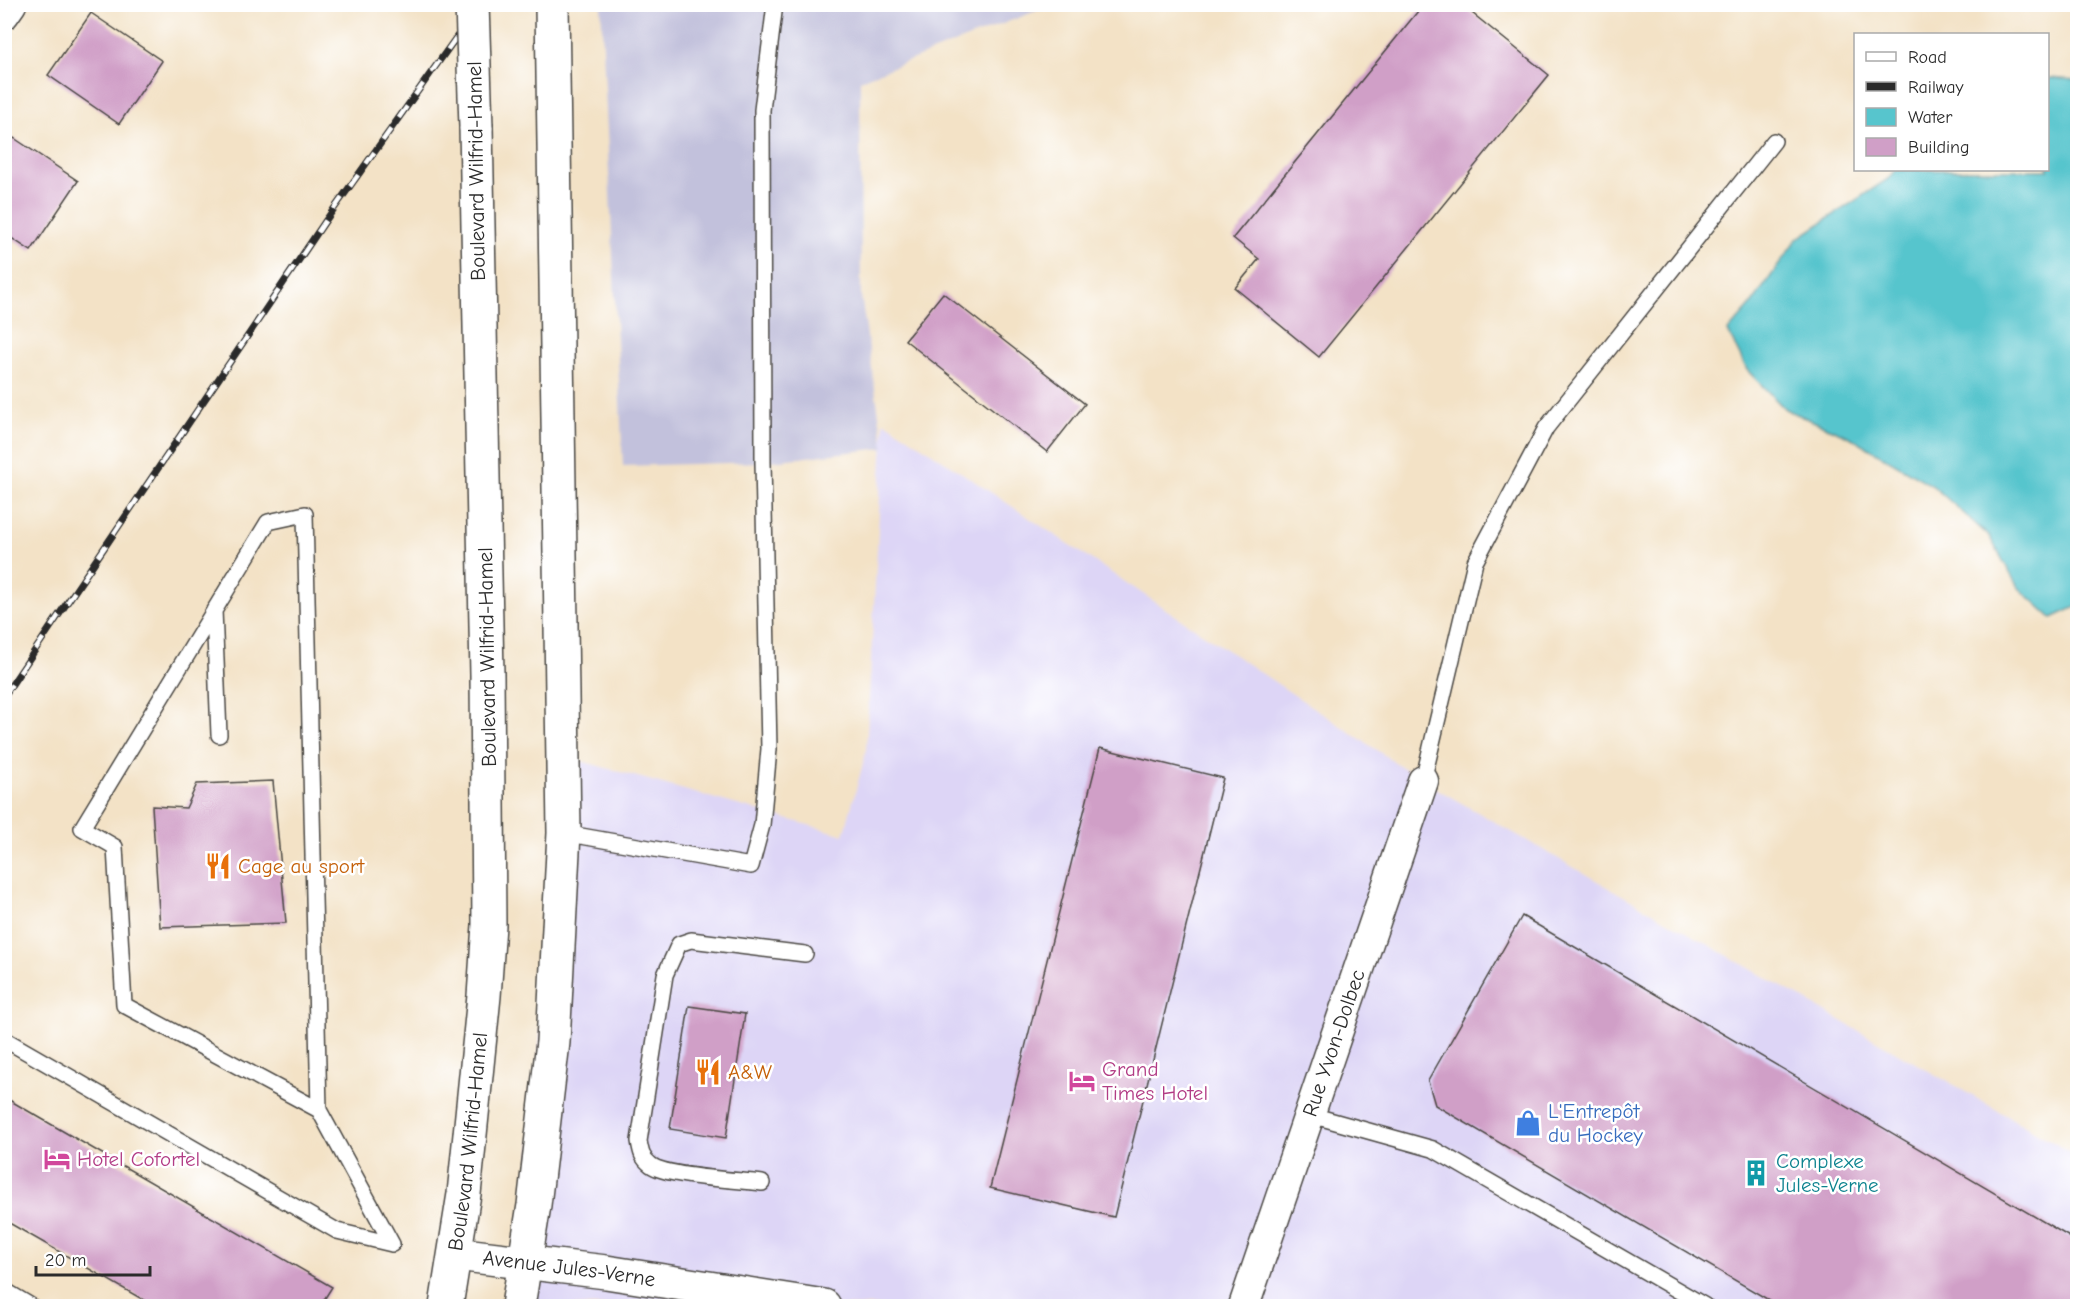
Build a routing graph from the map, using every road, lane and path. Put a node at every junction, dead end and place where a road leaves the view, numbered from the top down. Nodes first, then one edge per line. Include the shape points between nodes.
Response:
1 (11, 4) edge
2 (472, 4) edge
3 (552, 4) edge
4 (775, 4) edge
5 (4, 14) edge
6 (1774, 141) dead end
7 (214, 610) junction
8 (219, 735) dead end
9 (1423, 782) joint
10 (564, 833) junction
11 (805, 954) dead end
12 (4, 1040) edge
13 (319, 1110) junction
14 (1311, 1115) junction
15 (762, 1183) dead end
16 (456, 1254) junction
17 (525, 1262) junction
18 (4, 1290) edge
19 (31, 1306) edge
20 (446, 1306) edge
21 (518, 1306) edge
22 (825, 1306) edge
23 (1244, 1306) edge
24 (1701, 1306) edge

1 - 5 street
2 - 16 main road, Boulevard Wilfrid-Hamel, bridge via 490,862 484,996
3 - 10 main road
4 - 10 lane via 762,110 769,749 762,825 752,867
6 - 9 lane via 1546,428 1475,562
7 - 8 lane
7 - 13 lane via 82,828 115,847 124,1005
7 - 13 lane via 268,522 305,514
9 - 14 street, Rue Yvon-Dolbec
10 - 17 main road via 553,1042
11 - 15 lane via 691,940 679,944 665,975 639,1142 642,1156 654,1167 670,1172
12 - 13 lane via 337,1231 392,1244
14 - 23 street, Rue Yvon-Dolbec
14 - 24 lane via 1433,1149
16 - 17 main road, Avenue Jules-Verne
16 - 20 main road, Boulevard Wilfrid-Hamel
17 - 21 main road
17 - 22 main road, Avenue Jules-Verne
18 - 19 lane

